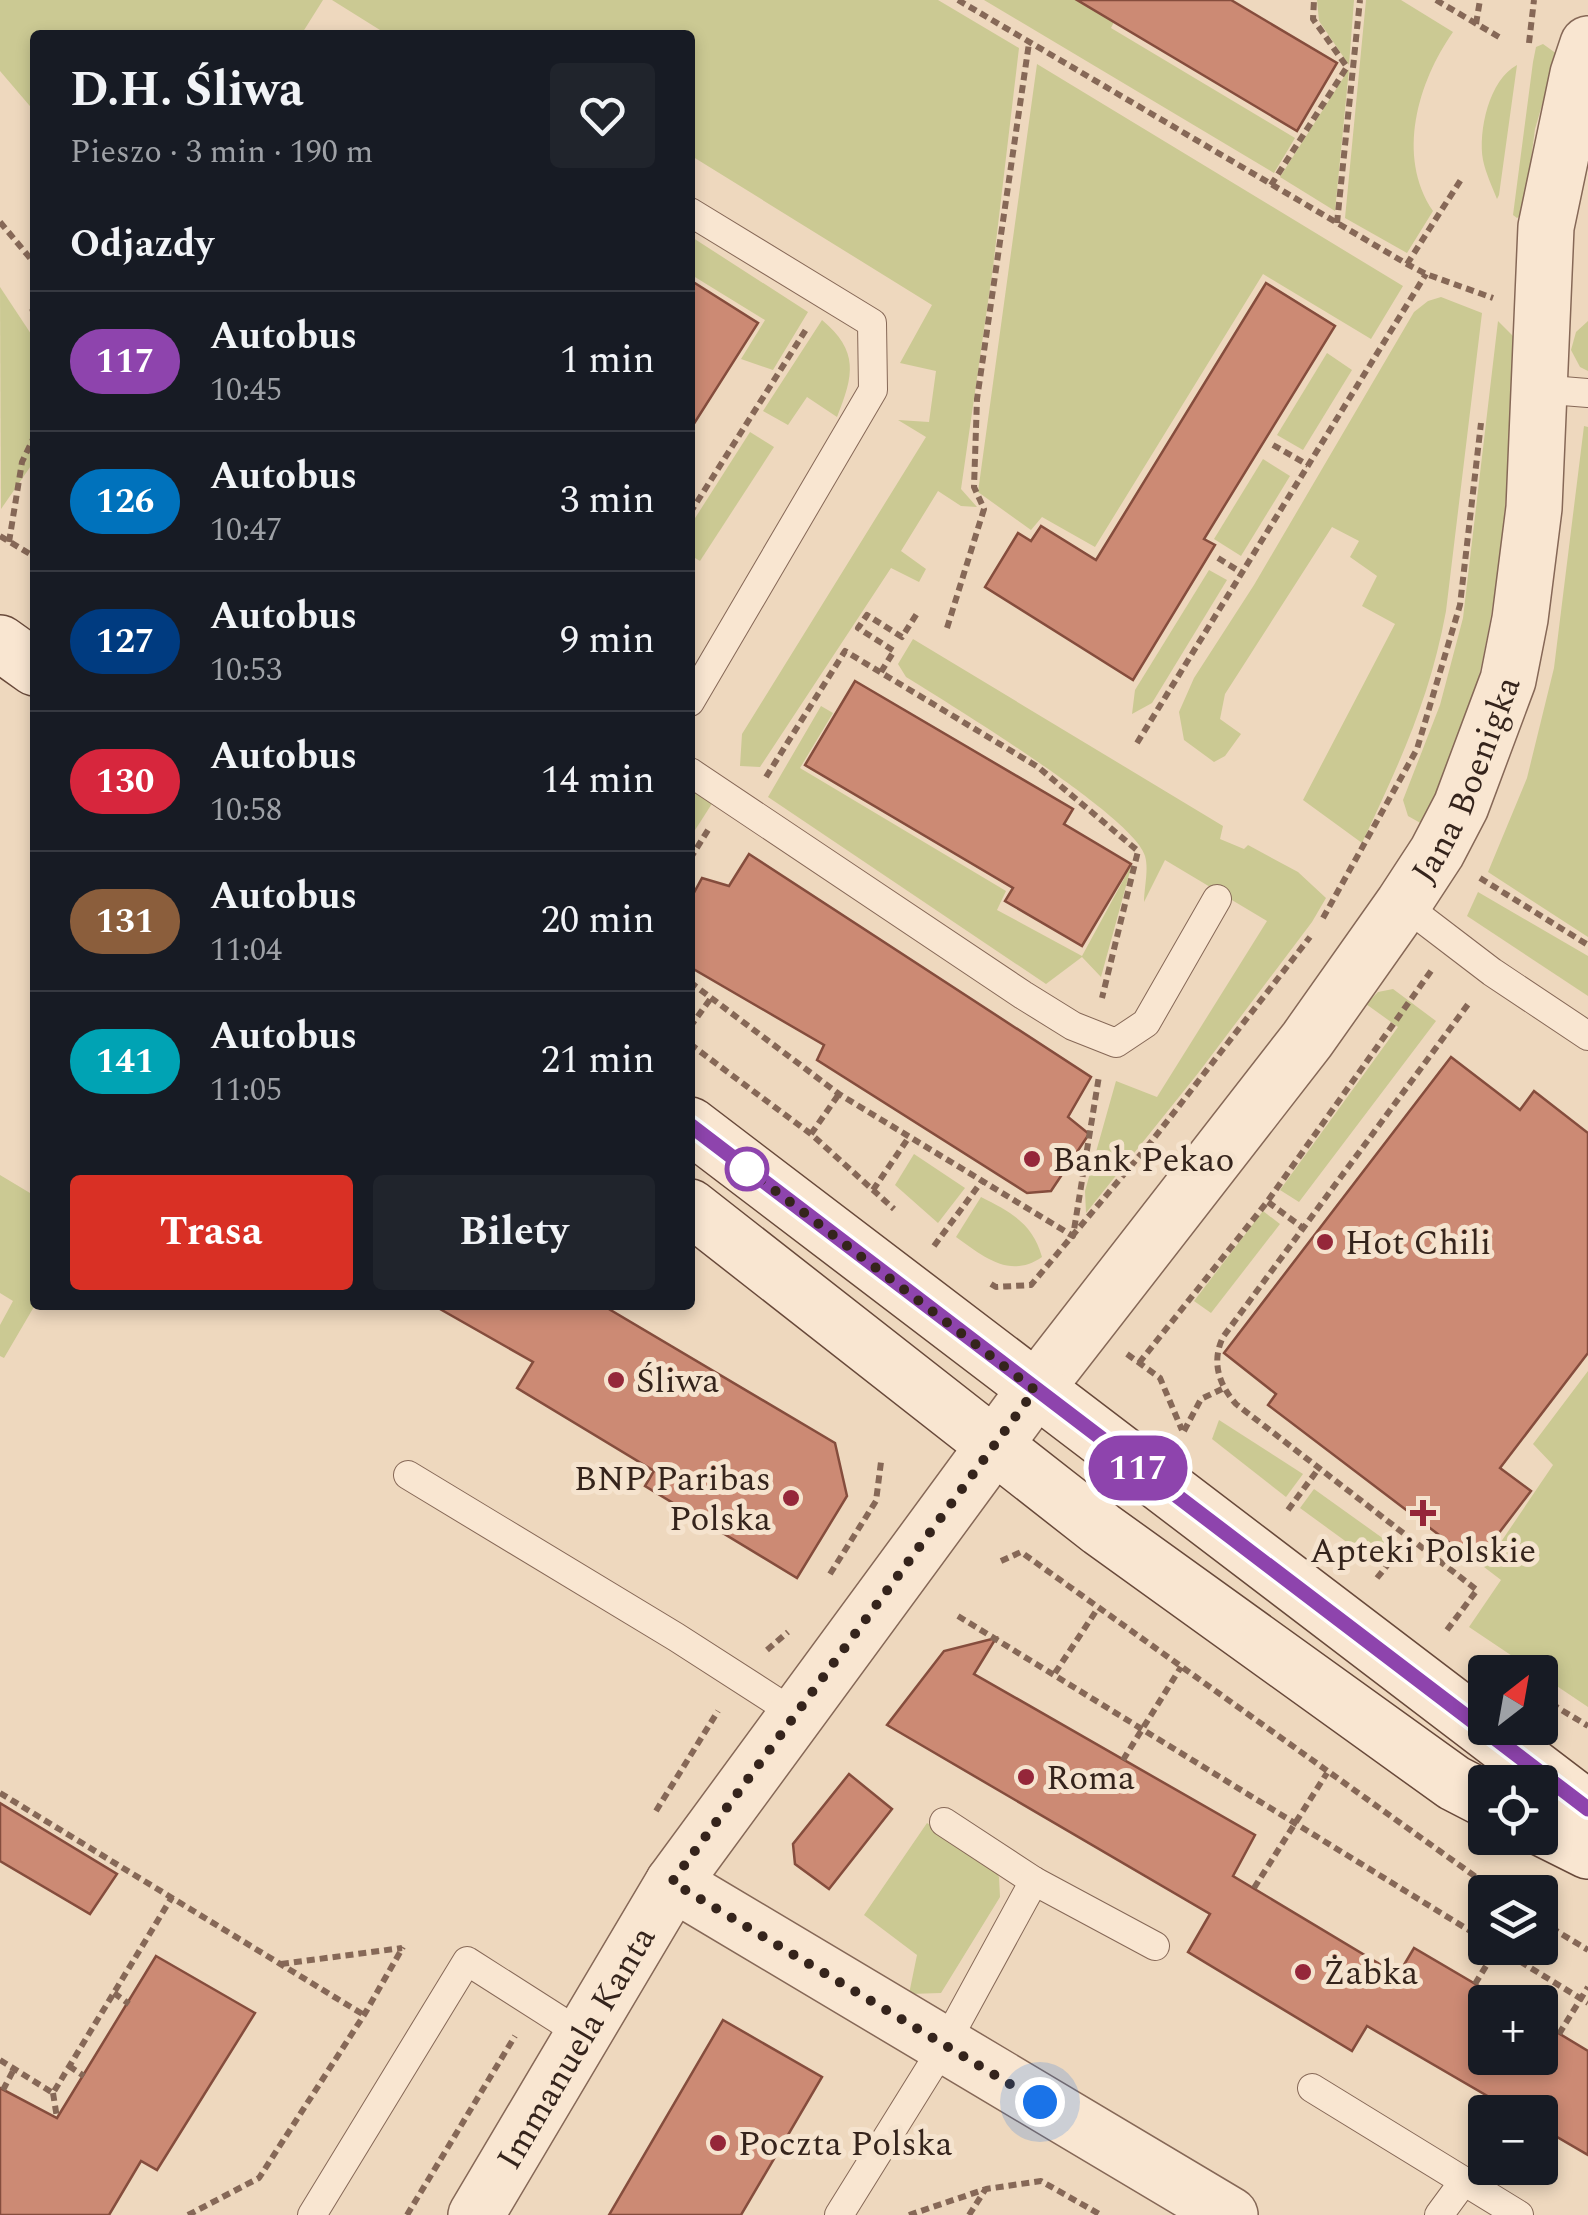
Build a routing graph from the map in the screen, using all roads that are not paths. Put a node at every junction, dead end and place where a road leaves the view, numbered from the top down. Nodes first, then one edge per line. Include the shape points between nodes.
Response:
1 (1588, 44) edge
2 (695, 215) edge
3 (1563, 391) edge
4 (0, 642) edge
5 (30, 664) edge
6 (695, 694) edge
7 (695, 775) edge
8 (1217, 899) dead end
9 (1403, 904) junction
10 (1588, 1036) edge
11 (695, 1129) edge
12 (695, 1211) edge
13 (1035, 1390) junction
14 (994, 1445) junction
15 (408, 1475) dead end
16 (794, 1713) junction
17 (1468, 1790) edge
18 (1588, 1809) edge
19 (944, 1822) dead end
20 (1558, 1835) edge
21 (1588, 1851) edge
22 (1034, 1881) junction
23 (672, 1882) junction
24 (1155, 1946) dead end
25 (582, 2035) junction
26 (944, 2046) junction
27 (1312, 2088) dead end
28 (1464, 2182) junction
29 (312, 2215) edge
30 (476, 2215) edge
31 (839, 2215) edge
32 (1230, 2215) edge
33 (1439, 2215) edge
34 (1520, 2215) edge

1 - 3 street, Jana Boenigka via 1546,228 1515,319
2 - 6 lane via 872,323 874,390
3 - 9 street, Jana Boenigka via 1534,508 1508,680 1461,806
4 - 5 street
7 - 8 lane via 1023,995 1116,1043 1146,1022
9 - 10 lane
9 - 13 street, Jana Boenigka via 1308,1040
11 - 13 street
12 - 14 street
13 - 14 street, Jana Boenigka
13 - 18 street
14 - 16 street, Immanuela Kanta
14 - 17 street
15 - 16 lane
16 - 23 street, Immanuela Kanta
19 - 22 lane
20 - 21 street
22 - 24 lane
22 - 26 lane
23 - 25 street, Immanuela Kanta
23 - 26 street
25 - 29 lane via 467,1961
25 - 30 street, Immanuela Kanta
26 - 31 lane
26 - 32 street
27 - 28 lane
28 - 33 lane
28 - 34 lane

